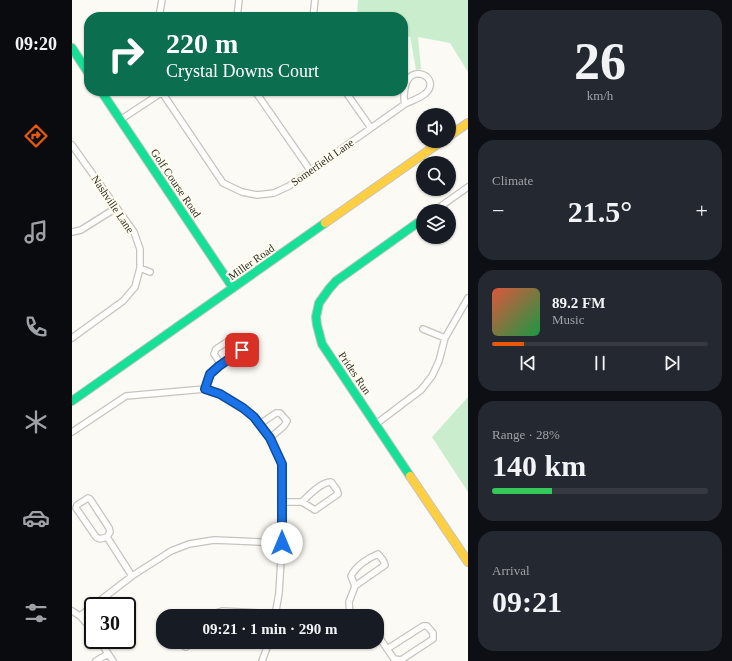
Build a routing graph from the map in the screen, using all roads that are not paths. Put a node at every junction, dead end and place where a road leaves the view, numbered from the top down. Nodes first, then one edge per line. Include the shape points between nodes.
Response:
1 (162, 0) edge
2 (239, 0) edge
3 (315, 0) edge
4 (160, 12) edge
5 (238, 12) edge
6 (314, 12) edge
7 (72, 48) edge
8 (84, 66) edge
9 (408, 82) edge
10 (104, 96) edge
11 (155, 96) edge
12 (164, 96) edge
13 (258, 96) edge
14 (349, 96) edge
15 (404, 96) edge
16 (405, 104) junction
17 (120, 120) junction
18 (468, 123) edge
19 (371, 128) junction
20 (456, 131) edge
21 (72, 145) edge
22 (432, 148) edge
23 (310, 170) junction
24 (468, 187) edge
25 (444, 204) edge
26 (116, 208) junction
27 (416, 224) edge
28 (72, 232) edge
29 (140, 268) junction
30 (150, 272) dead end
31 (233, 288) junction
32 (468, 298) edge
33 (423, 329) dead end
34 (72, 338) edge
35 (445, 338) junction
36 (221, 364) junction
37 (205, 389) junction
38 (72, 401) edge
39 (260, 424) junction
40 (376, 424) junction
41 (72, 432) edge
42 (270, 438) junction
43 (282, 502) junction
44 (302, 502) junction
45 (107, 537) junction
46 (282, 543) junction
47 (468, 562) edge
48 (132, 576) junction
49 (355, 586) junction
50 (277, 609) edge
51 (350, 609) edge
52 (72, 611) edge
53 (80, 616) junction
54 (84, 621) edge
55 (384, 644) edge
56 (105, 649) edge
57 (266, 649) edge
58 (387, 649) junction
59 (108, 654) junction
60 (96, 661) edge
61 (113, 661) edge
62 (262, 661) edge

1 - 4 street
2 - 5 street
3 - 6 street
7 - 8 street
9 - 16 street, Somerfield Lane via 419,73 427,76 430,87 425,94
10 - 17 street, Golf Course Road
11 - 17 street
12 - 23 street, Somerfield Lane via 223,183 242,192 257,195 274,193 289,186
13 - 23 street
14 - 19 street
15 - 16 street, Somerfield Lane
16 - 19 street, Somerfield Lane
17 - 31 street, Golf Course Road
18 - 20 street
19 - 23 street, Somerfield Lane
21 - 26 street, Nashville Lane
22 - 31 street, Miller Road
24 - 25 street
26 - 28 street via 81,230
26 - 29 street, Nashville Lane via 134,232 140,250
27 - 40 street, Prides Run via 336,281 326,291 316,311 316,329 322,344
29 - 30 street
29 - 34 street, Nashville Lane via 135,287 122,301
31 - 38 street, Miller Road
32 - 35 street
33 - 35 street
35 - 40 street via 439,361 422,390
36 - 36 street via 242,350 235,339 232,338 216,349 214,354
36 - 37 street via 210,374
37 - 39 street via 237,404
37 - 41 street via 126,396
39 - 42 street
39 - 42 street via 276,413 284,416 287,421 284,426
40 - 47 street, Prides Run
42 - 43 street via 282,464
43 - 44 street
43 - 46 street
44 - 44 street via 327,482 331,482 337,490 338,494 315,510
45 - 45 street via 96,537 76,508 77,504 90,499 109,528
45 - 48 street
46 - 48 street via 214,540 189,544 171,551
46 - 50 street
48 - 53 street
49 - 49 street via 385,566 378,554 354,570 351,576
49 - 51 street via 349,602
52 - 53 street
53 - 54 street
55 - 58 street
56 - 59 street
57 - 62 street
58 - 58 street via 394,659 401,660 433,639 433,633 427,626 423,626
59 - 60 street
59 - 61 street

